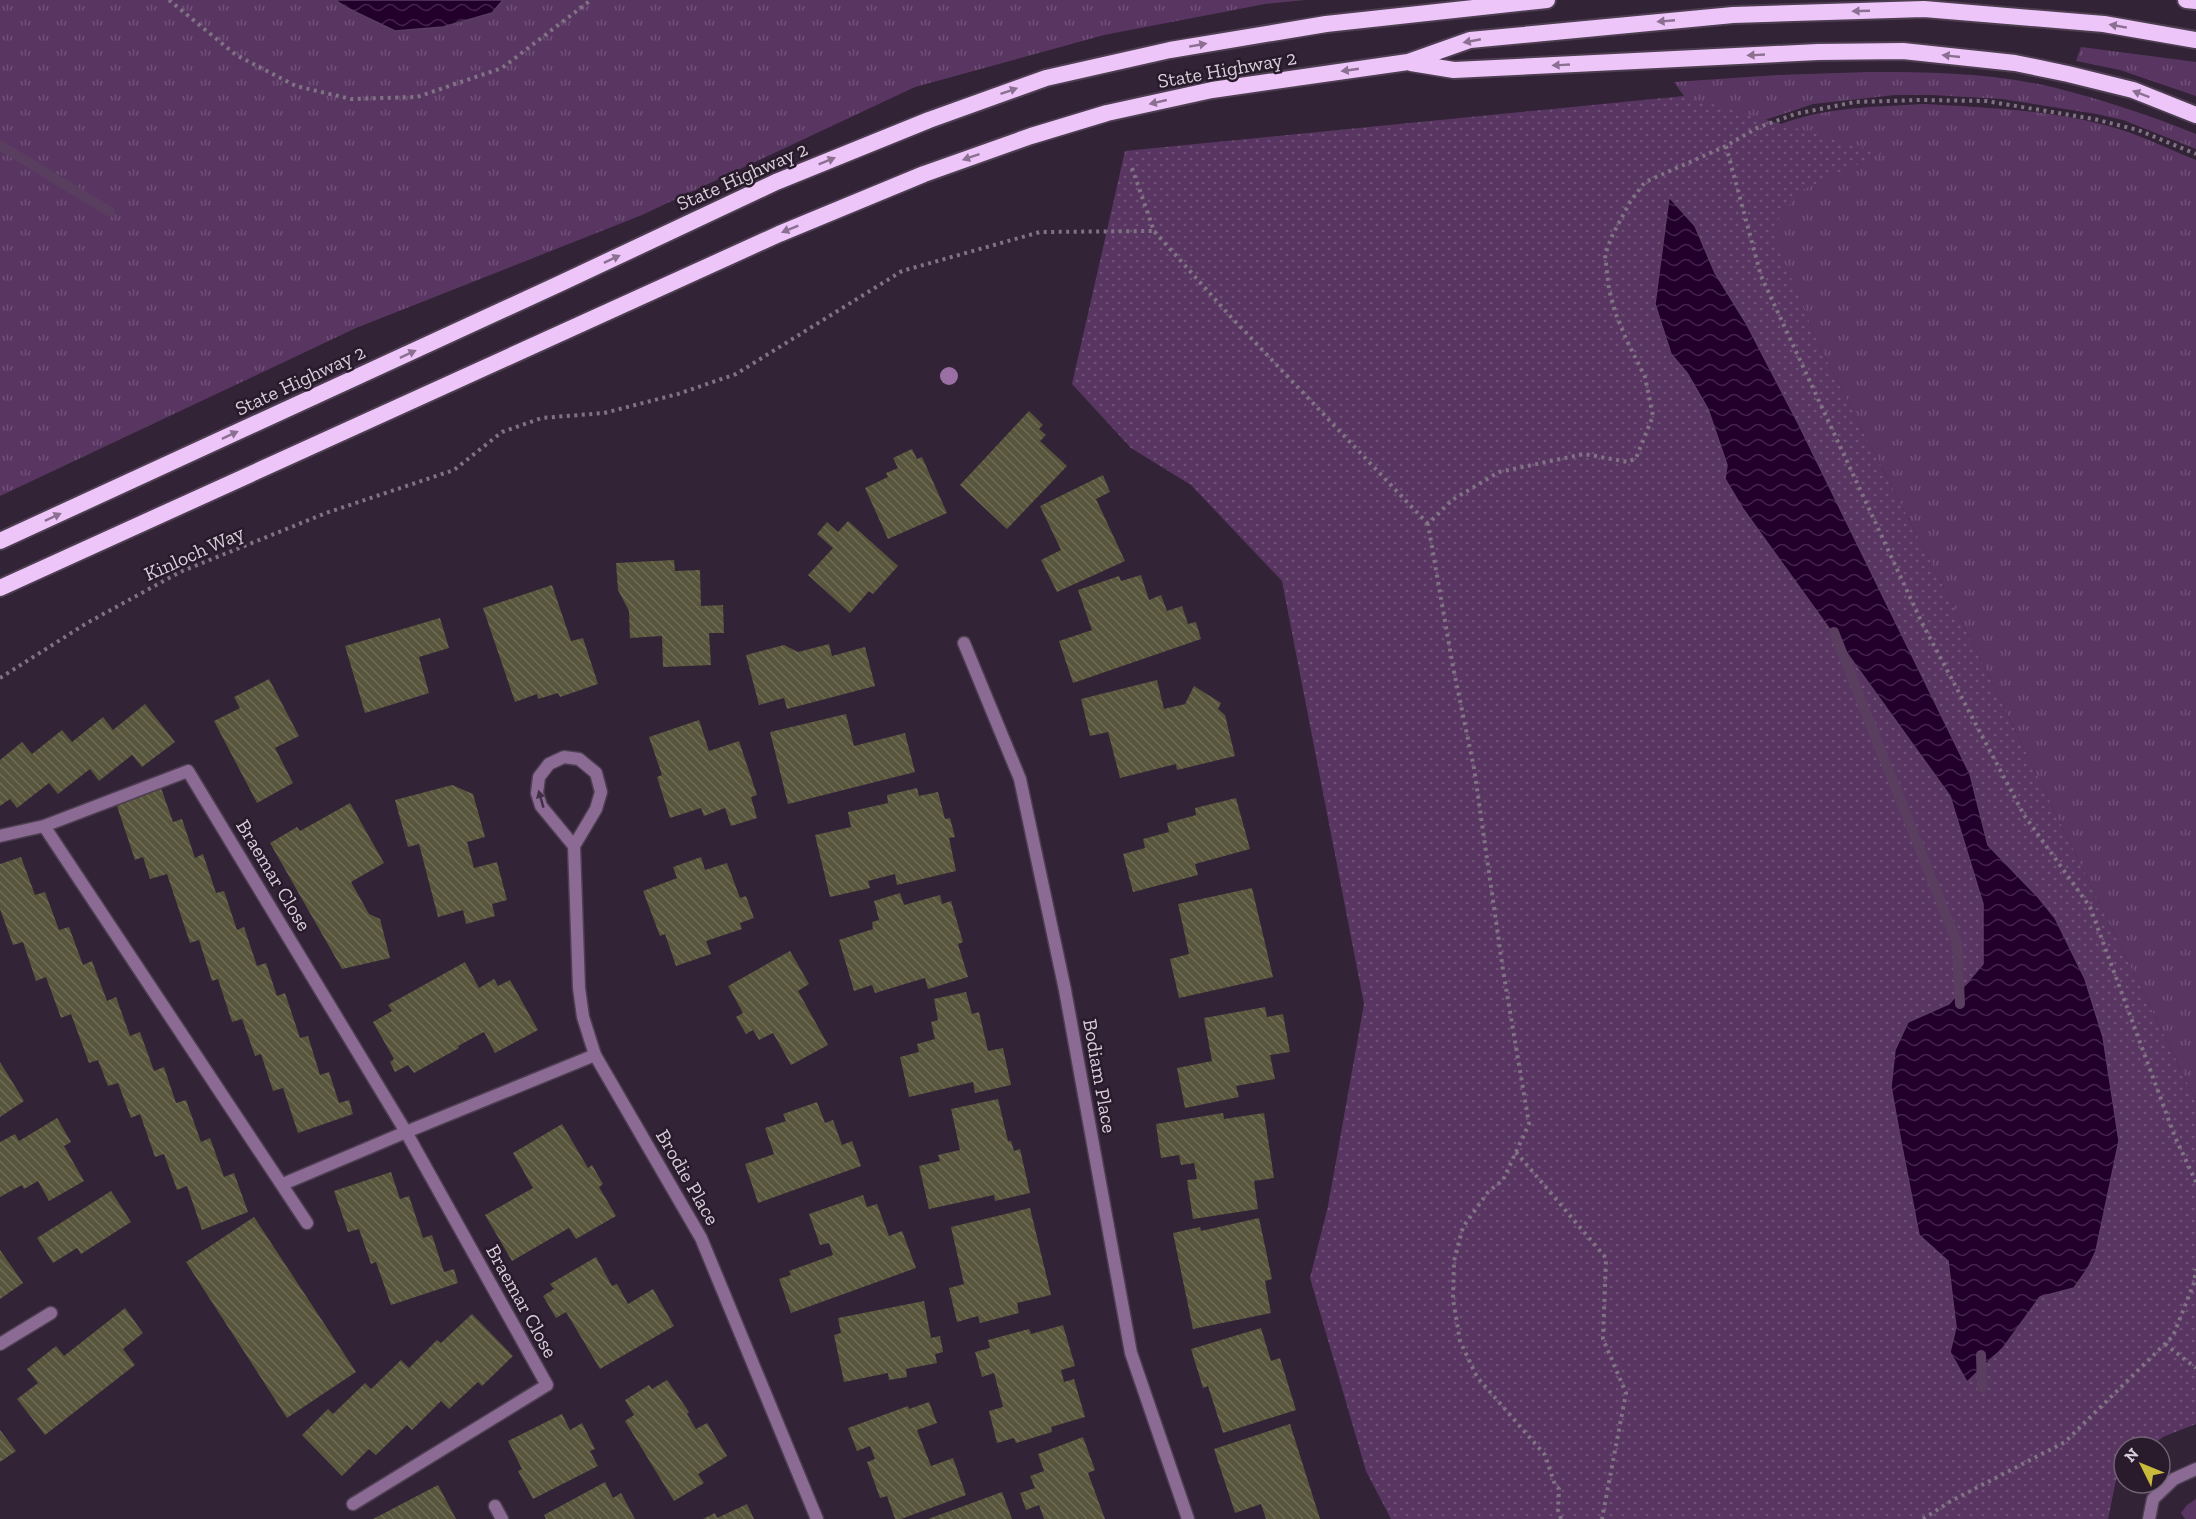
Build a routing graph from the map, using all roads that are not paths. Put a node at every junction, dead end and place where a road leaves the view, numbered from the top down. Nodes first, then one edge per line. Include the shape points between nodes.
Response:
1 (1547, 0) edge
2 (2186, 0) edge
3 (2196, 1) edge
4 (2196, 40) edge
5 (1408, 62) junction
6 (2196, 115) edge
7 (0, 541) edge
8 (0, 588) edge
9 (964, 643) dead end
10 (44, 826) junction
11 (0, 836) edge
12 (574, 846) junction
13 (595, 1055) junction
14 (405, 1132) junction
15 (283, 1184) junction
16 (307, 1223) dead end
17 (51, 1313) dead end
18 (0, 1344) edge
19 (2196, 1469) edge
20 (353, 1504) dead end
21 (495, 1506) dead end
22 (502, 1519) edge
23 (817, 1519) edge
24 (1188, 1519) edge
25 (2149, 1519) edge

7 -> 1 highway, State Highway 2 via 776,182 1046,78 1170,50 1326,24
2 - 3 highway
4 -> 5 highway via 2104,24 1912,10 1733,15 1470,40
6 -> 5 highway via 2133,90 2068,74 2015,63 1904,51 1454,70
5 -> 8 highway, State Highway 2 via 1212,90 1107,113 924,174 746,248
9 - 24 street, Bodiam Place via 1020,779 1065,990 1131,1353
10 - 11 street, Braemar Close
10 - 14 street, Braemar Close via 188,771
10 - 15 street
12 -> 12 street via 541,806 537,793 540,777 549,764 564,757 579,759 596,773 601,792 596,809
12 - 13 street, Brodie Place via 579,988
13 - 14 street
13 - 23 street, Brodie Place via 701,1238
14 - 15 street
14 - 20 street, Braemar Close via 547,1385
15 - 16 street
17 - 18 street
19 - 25 street via 2174,1479 2153,1499
21 - 22 street

